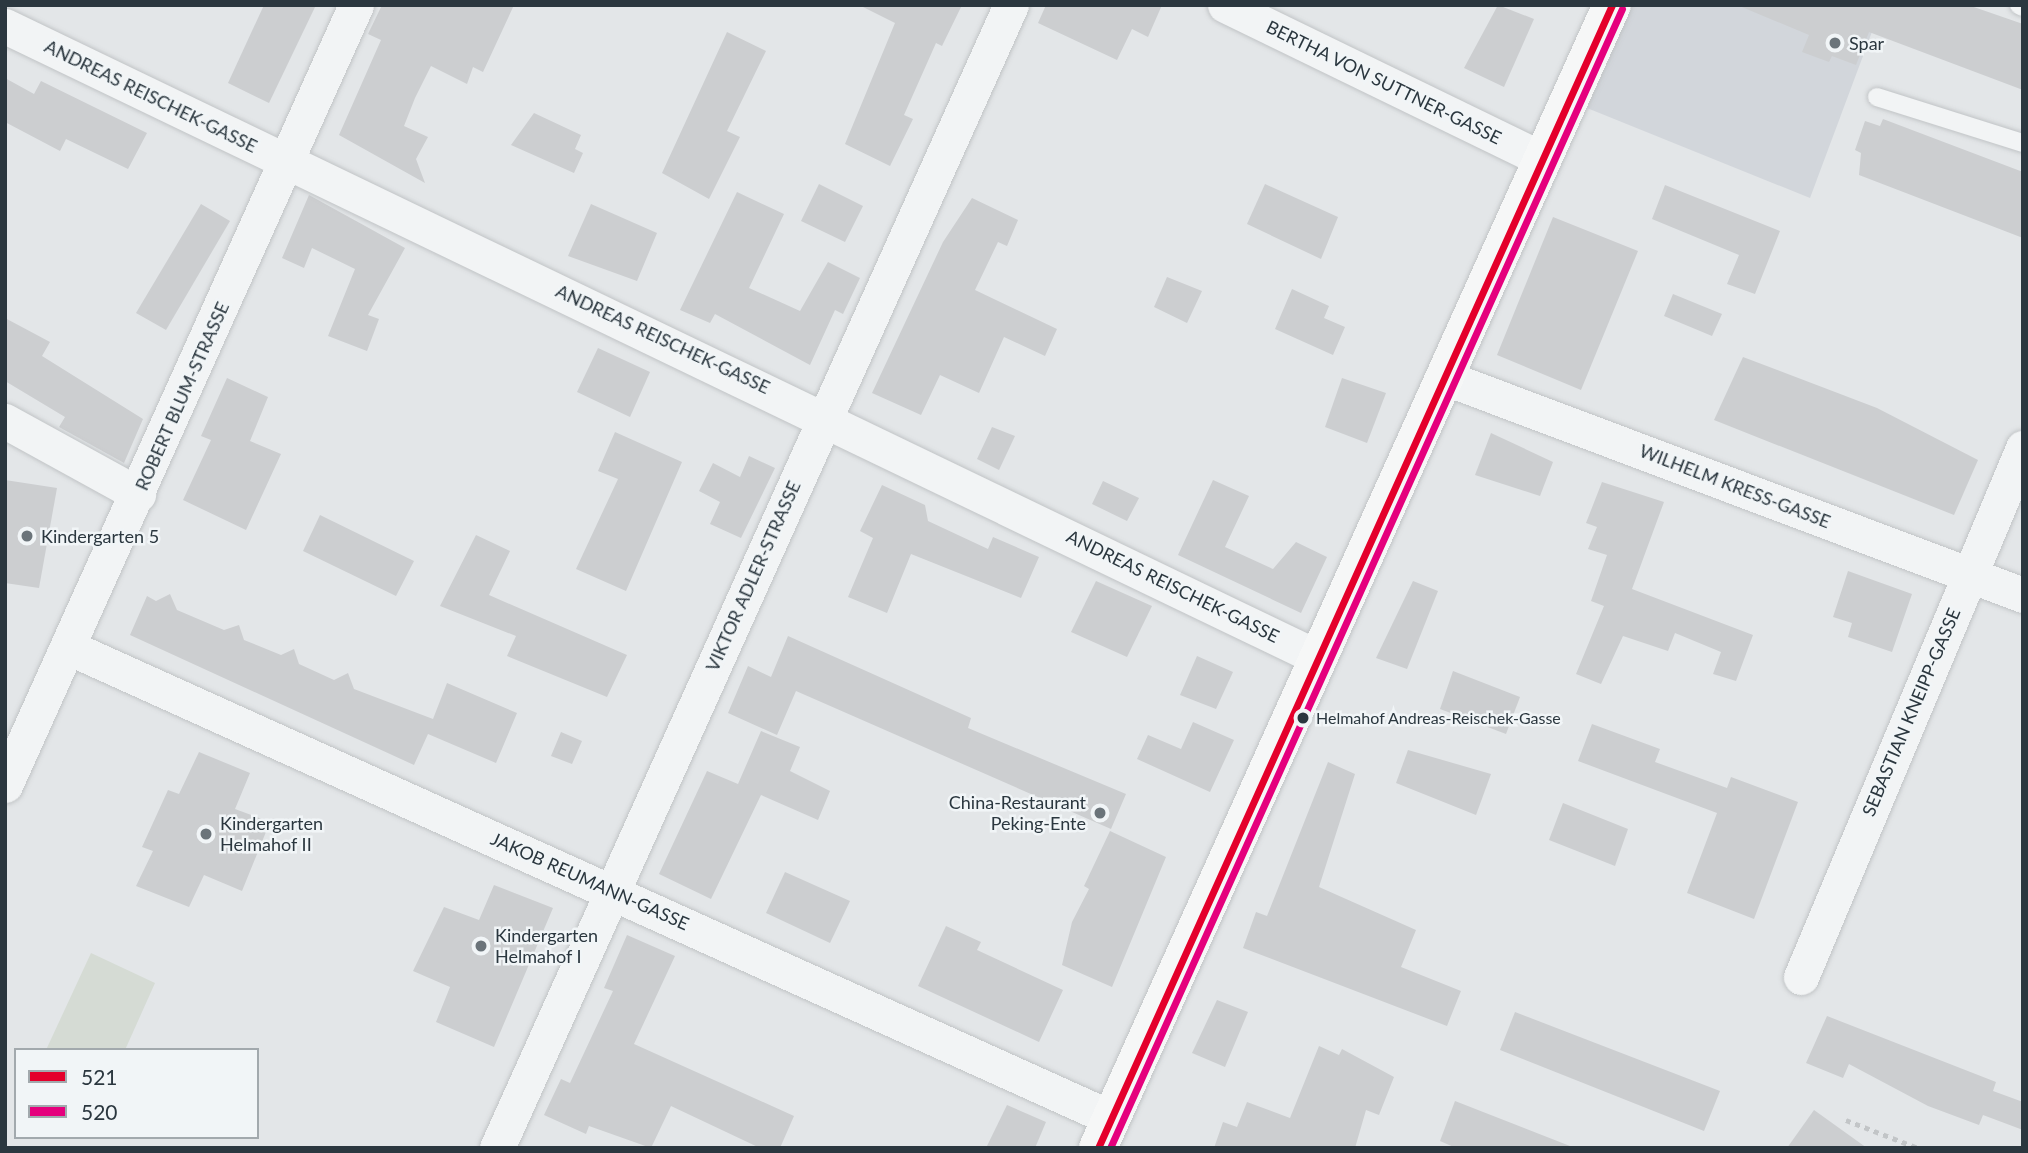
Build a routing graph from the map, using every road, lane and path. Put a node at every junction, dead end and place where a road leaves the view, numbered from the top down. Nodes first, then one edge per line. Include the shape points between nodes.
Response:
1 (356, 5) edge
2 (1011, 5) edge
3 (1226, 5) edge
4 (1612, 5) edge
5 (5, 26) edge
6 (1877, 97) dead end
7 (2023, 143) edge
8 (1542, 159) junction
9 (286, 161) junction
10 (1446, 378) junction
11 (825, 415) junction
12 (5, 421) edge
13 (2023, 448) edge
14 (138, 494) junction
15 (1969, 574) junction
16 (2023, 595) edge
17 (68, 647) junction
18 (1319, 658) junction
19 (5, 785) edge
20 (612, 891) junction
21 (1801, 977) dead end
22 (1846, 1120) dead end
23 (1105, 1133) edge
24 (497, 1148) edge
25 (1918, 1148) edge

1 - 9 street, ROBERT BLUM-STRASSE
2 - 11 street, VIKTOR ADLER-STRASSE
3 - 8 street, BERTHA VON SUTTNER-GASSE
4 - 8 main road
5 - 9 street, ANDREAS REISCHEK-GASSE
6 - 7 lane
8 - 10 main road
9 - 11 street, ANDREAS REISCHEK-GASSE
9 - 14 street, ROBERT BLUM-STRASSE
10 - 15 street, WILHELM KRESS-GASSE
10 - 18 main road
11 - 18 street, ANDREAS REISCHEK-GASSE
11 - 20 street, VIKTOR ADLER-STRASSE
12 - 14 street
13 - 15 street, SEBASTIAN KNEIPP-GASSE
14 - 17 street, ROBERT BLUM-STRASSE
15 - 16 street, WILHELM KRESS-GASSE
15 - 21 street, SEBASTIAN KNEIPP-GASSE
17 - 19 street, ROBERT BLUM-STRASSE
17 - 20 street, JAKOB REUMANN-GASSE
18 - 23 main road
20 - 23 street, JAKOB REUMANN-GASSE
20 - 24 street, VIKTOR ADLER-STRASSE
22 - 25 path

